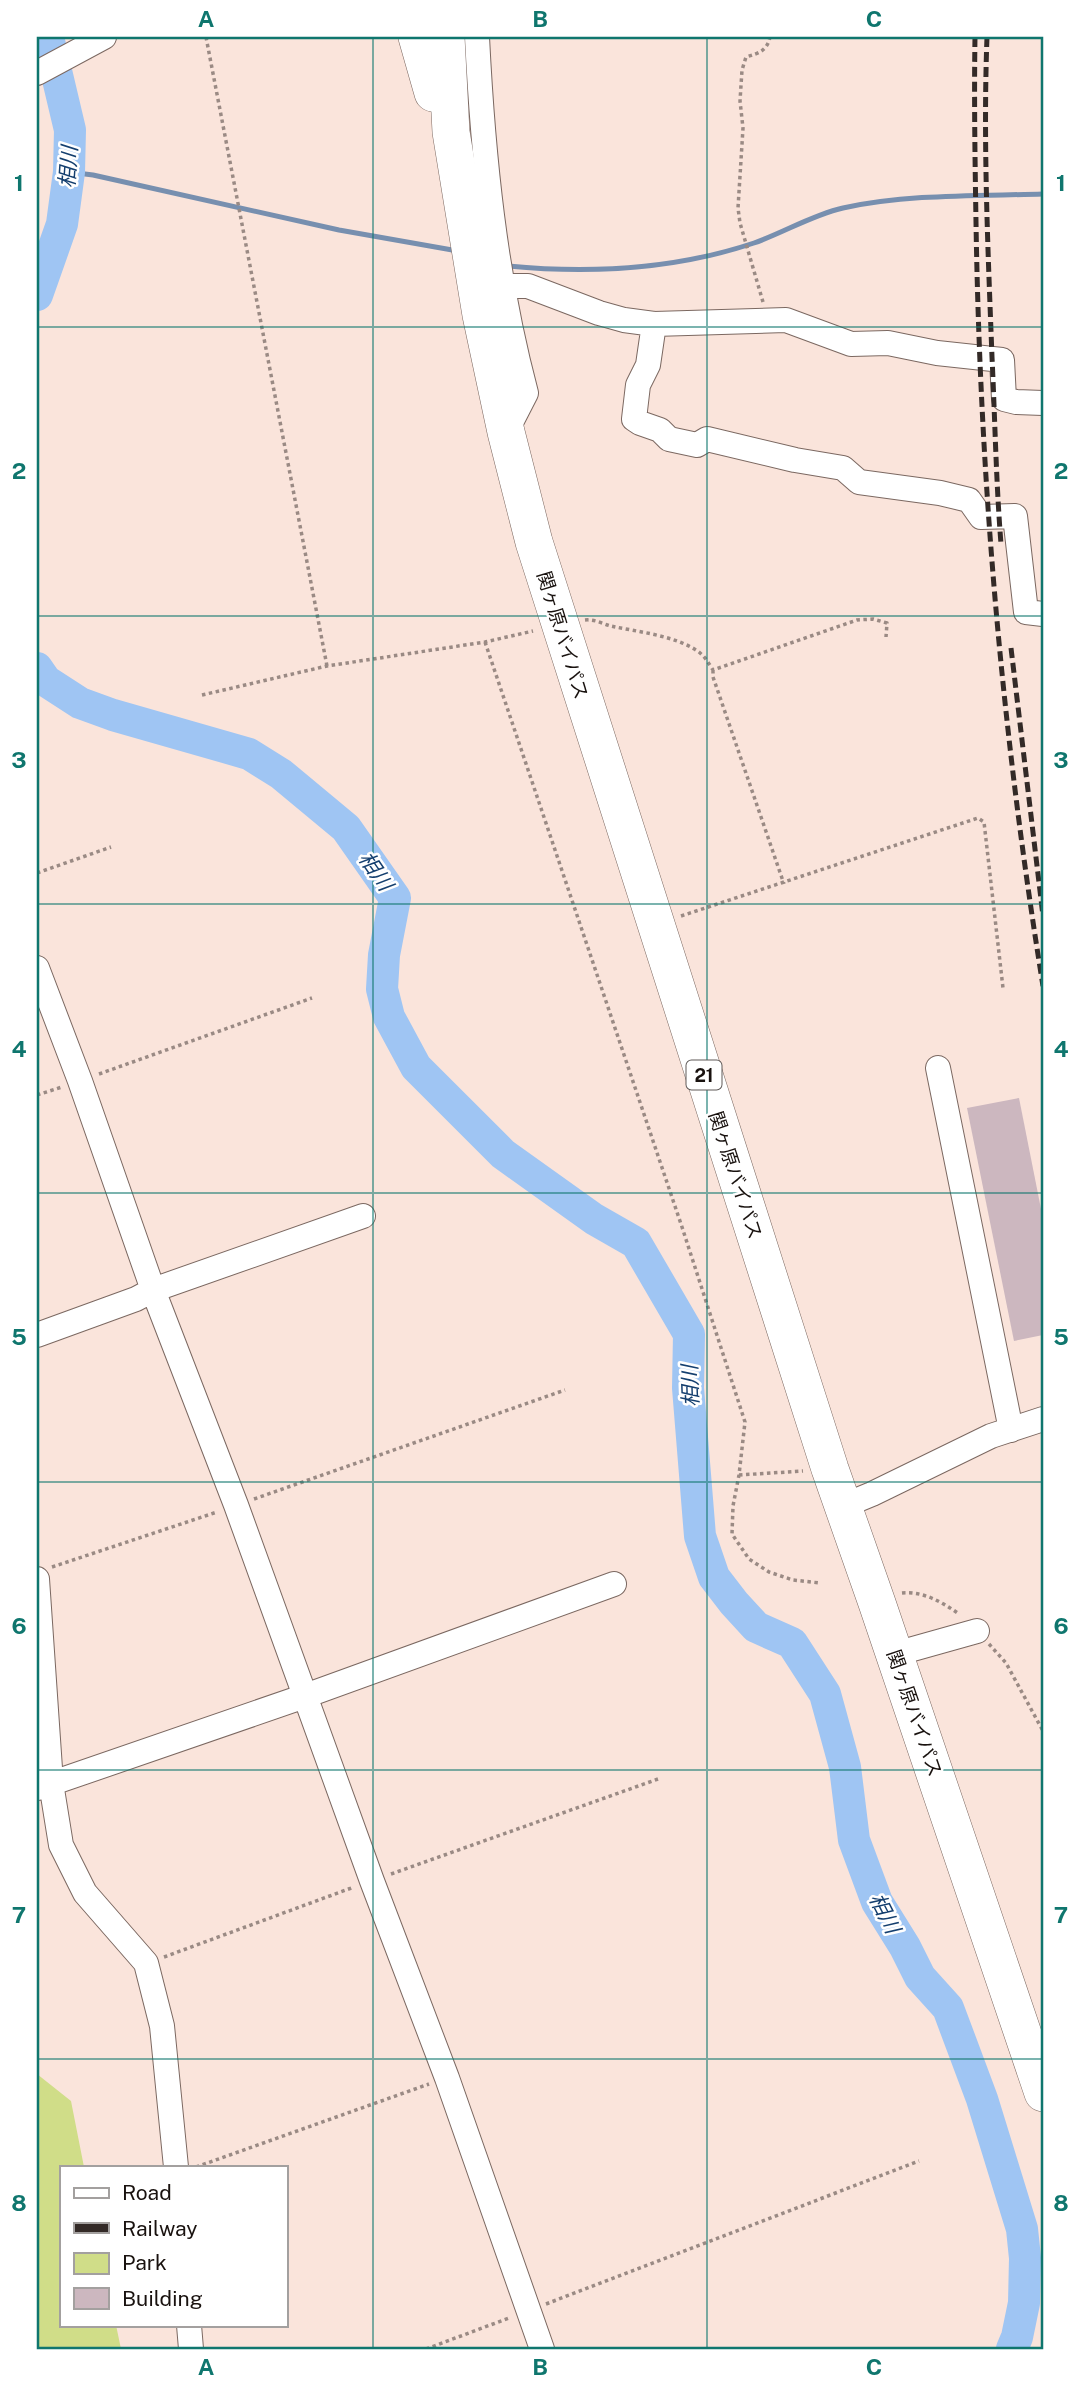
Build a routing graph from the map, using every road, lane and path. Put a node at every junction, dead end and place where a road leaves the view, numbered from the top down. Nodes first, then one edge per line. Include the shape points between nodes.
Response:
1 (104, 37) edge
2 (206, 37) edge
3 (417, 37) edge
4 (446, 37) edge
5 (477, 37) edge
6 (771, 37) edge
7 (37, 73) edge
8 (453, 146) junction
9 (502, 286) junction
10 (769, 321) junction
11 (654, 324) junction
12 (1043, 402) edge
13 (506, 432) junction
14 (1043, 614) edge
15 (560, 625) junction
16 (886, 637) dead end
17 (485, 642) junction
18 (327, 666) junction
19 (713, 670) junction
20 (202, 695) dead end
21 (111, 847) dead end
22 (37, 873) edge
23 (784, 884) junction
24 (656, 924) junction
25 (37, 968) edge
26 (1003, 988) dead end
27 (312, 998) dead end
28 (939, 1068) dead end
29 (80, 1081) junction
30 (37, 1095) edge
31 (363, 1216) dead end
32 (153, 1290) junction
33 (37, 1335) edge
34 (565, 1390) dead end
35 (1043, 1419) edge
36 (1011, 1430) junction
37 (830, 1469) junction
38 (739, 1475) junction
39 (236, 1505) junction
40 (843, 1506) junction
41 (43, 1574) edge
42 (821, 1583) dead end
43 (614, 1584) dead end
44 (895, 1593) dead end
45 (977, 1631) junction
46 (895, 1654) junction
47 (305, 1696) junction
48 (1043, 1731) edge
49 (658, 1779) dead end
50 (44, 1786) edge
51 (372, 1881) junction
52 (146, 1963) junction
53 (447, 2078) junction
54 (1043, 2093) edge
55 (919, 2161) dead end
56 (176, 2166) edge
57 (197, 2166) edge
58 (527, 2311) junction
59 (189, 2326) edge
60 (191, 2349) edge
61 (426, 2349) edge
62 (542, 2349) edge

1 - 7 street
2 - 18 path
3 - 8 highway
4 - 8 highway, 関ヶ原バイパス / 21
5 - 9 street via 485,156
6 - 10 path via 764,51 746,57 742,70 738,208
8 - 13 highway, 関ヶ原バイパス / 21
9 - 11 street via 528,286 599,313
9 - 13 street via 526,393
10 - 11 street
10 - 12 street via 786,320 851,344 888,343 1002,360 1004,399
11 - 14 street via 634,411 640,424 660,430 670,439 697,445 707,439 843,468 859,482 969,500 981,517 1015,516 1026,612
13 - 15 highway, 関ヶ原バイパス / 21
15 - 17 path
15 - 19 path via 590,619 677,642 694,648
15 - 24 highway, 関ヶ原バイパス / 21
16 - 19 path via 887,623 857,620
17 - 18 path
17 - 38 path via 745,1422
18 - 20 path
19 - 23 path
21 - 22 path
23 - 24 path
23 - 26 path via 978,818 984,822
24 - 37 highway, 関ヶ原バイパス / 21
25 - 29 street
27 - 29 path
28 - 36 street
29 - 30 path
29 - 32 street
31 - 32 street
32 - 33 street
32 - 39 street
34 - 39 path
35 - 36 street
36 - 40 street
37 - 38 path
37 - 40 highway, 関ヶ原バイパス / 21
38 - 42 path via 732,1534 749,1559 793,1580
39 - 41 path
39 - 47 street
40 - 46 highway, 関ヶ原バイパス / 21
41 - 50 street
43 - 47 street
44 - 45 path via 913,1592 943,1603
45 - 46 street
45 - 48 path via 1006,1663
46 - 54 highway, 関ヶ原バイパス / 21
47 - 50 street
47 - 51 street
49 - 51 path
50 - 52 street via 61,1845 85,1893
51 - 52 path
51 - 53 street
52 - 56 street via 162,2026
53 - 57 path
53 - 58 street
55 - 58 path
58 - 61 path
58 - 62 street
59 - 60 street

